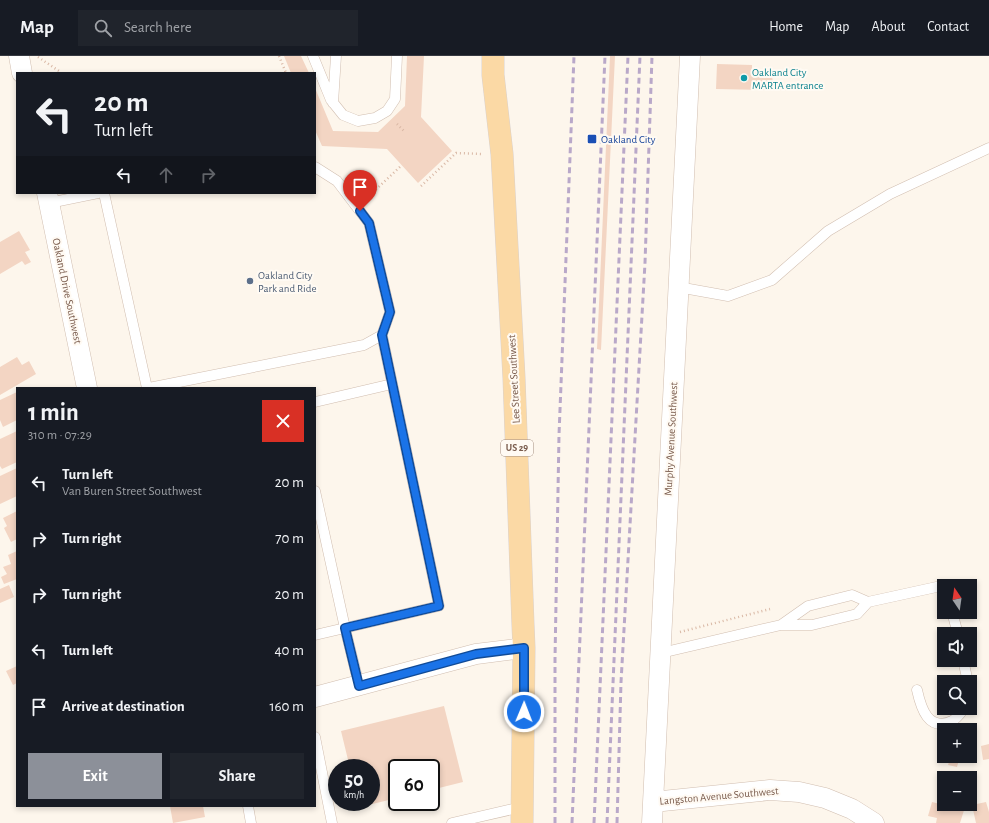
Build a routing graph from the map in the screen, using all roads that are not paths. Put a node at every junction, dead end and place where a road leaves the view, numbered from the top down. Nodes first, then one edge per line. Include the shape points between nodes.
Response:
1 (19, 56) edge
2 (313, 56) edge
3 (336, 56) edge
4 (397, 56) edge
5 (493, 56) edge
6 (690, 56) edge
7 (22, 72) edge
8 (333, 103) junction
9 (989, 148) edge
10 (316, 168) edge
11 (88, 194) edge
12 (104, 194) edge
13 (48, 198) edge
14 (678, 287) junction
15 (382, 335) junction
16 (392, 384) junction
17 (87, 387) edge
18 (148, 387) edge
19 (153, 387) edge
20 (316, 402) edge
21 (316, 496) edge
22 (937, 587) edge
23 (868, 602) junction
24 (781, 625) junction
25 (345, 628) junction
26 (316, 635) edge
27 (524, 648) junction
28 (661, 653) junction
29 (359, 686) junction
30 (917, 690) dead end
31 (316, 697) edge
32 (959, 715) edge
33 (316, 743) edge
34 (653, 802) junction
35 (248, 807) edge
36 (522, 815) edge
37 (251, 823) edge
38 (332, 823) edge
39 (452, 823) edge
40 (652, 823) edge
41 (874, 823) edge

1 - 7 street
2 - 8 lane
3 - 8 lane
4 - 8 lane via 396,99 387,111 375,118 358,121 343,115
5 - 27 main road, Lee Street Southwest / US 29 via 502,154 514,378
6 - 14 street, Murphy Avenue Southwest
9 - 14 lane via 890,194 828,231 772,280 728,296
10 - 15 lane via 337,181 369,223 390,312
11 - 13 lane
12 - 18 lane
13 - 17 street, Oakland Drive Southwest
14 - 28 street, Murphy Avenue Southwest
15 - 16 lane
15 - 19 lane via 364,345
16 - 20 lane
16 - 25 lane via 439,606
21 - 25 lane
22 - 23 lane
23 - 24 lane via 857,614 812,625
23 - 24 lane via 852,595 808,606
24 - 28 lane
25 - 26 lane
25 - 29 lane
27 - 29 street via 476,654
27 - 36 main road, Lee Street Southwest / US 29
28 - 34 street, Murphy Avenue Southwest
29 - 31 street
30 - 32 lane via 921,707 930,719 939,724 953,721
33 - 38 lane
34 - 40 street, Murphy Avenue Southwest
34 - 41 street, Langston Avenue Southwest via 770,790 799,792 825,798 852,809
35 - 37 lane
36 - 39 lane

